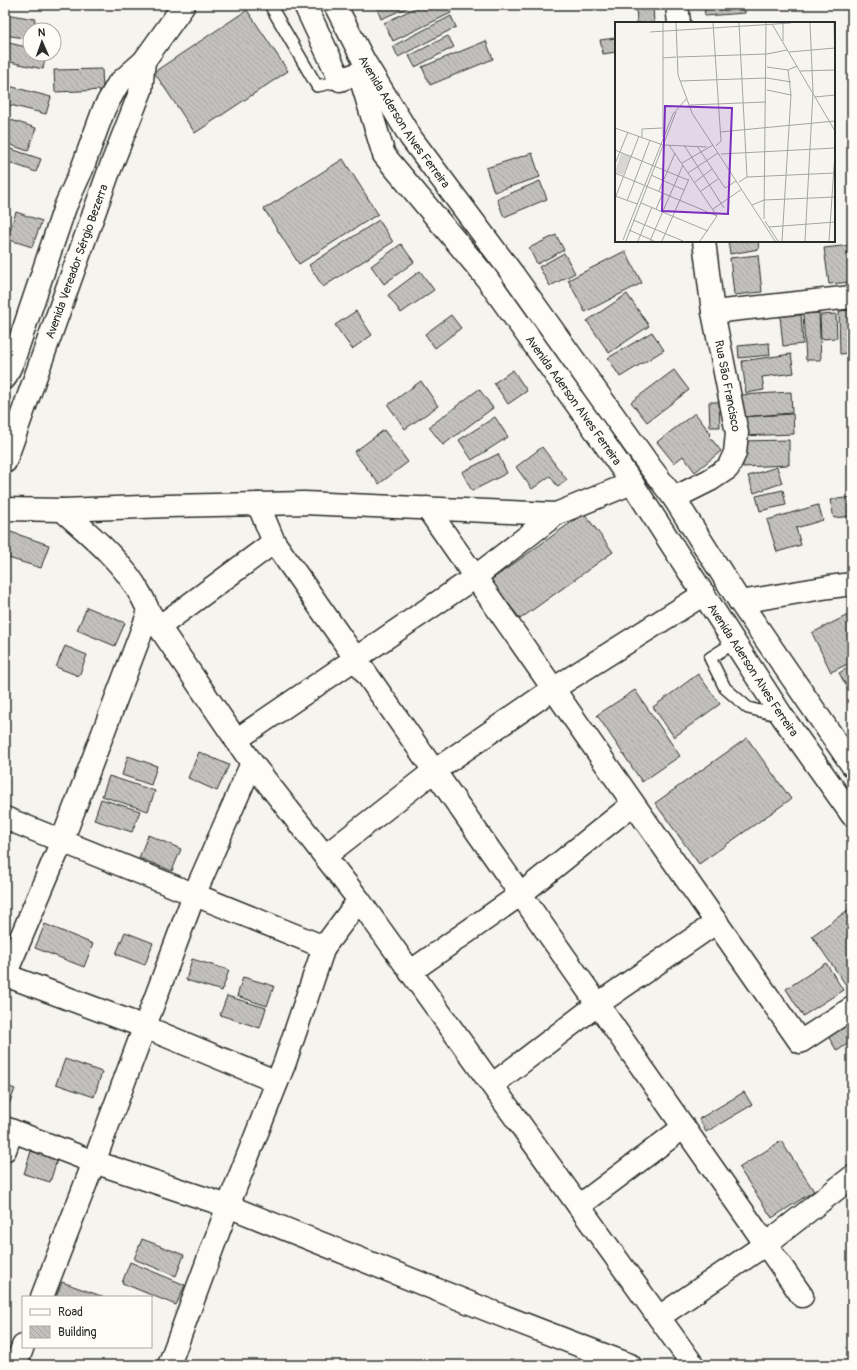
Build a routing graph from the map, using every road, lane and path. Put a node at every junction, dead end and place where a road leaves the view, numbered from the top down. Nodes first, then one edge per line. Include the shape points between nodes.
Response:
1 (184, 5) edge
2 (270, 5) edge
3 (305, 5) edge
4 (335, 5) edge
5 (677, 5) edge
6 (679, 22) edge
7 (144, 61) junction
8 (359, 73) junction
9 (704, 242) edge
10 (504, 262) junction
11 (485, 276) junction
12 (852, 297) edge
13 (713, 312) junction
14 (5, 378) edge
15 (5, 462) edge
16 (632, 483) junction
17 (674, 498) junction
18 (258, 504) junction
19 (427, 508) junction
20 (5, 509) edge
21 (62, 510) junction
22 (556, 514) junction
23 (274, 542) junction
24 (475, 577) junction
25 (852, 584) edge
26 (704, 594) junction
27 (740, 602) junction
28 (154, 619) junction
29 (735, 642) junction
30 (355, 658) junction
31 (553, 689) junction
32 (782, 716) junction
33 (236, 740) junction
34 (252, 764) junction
35 (852, 765) edge
36 (434, 771) junction
37 (634, 804) junction
38 (852, 815) edge
39 (5, 818) edge
40 (62, 841) junction
41 (325, 856) junction
42 (194, 894) junction
43 (521, 894) junction
44 (360, 900) junction
45 (717, 922) junction
46 (324, 947) junction
47 (410, 972) junction
48 (5, 975) edge
49 (598, 1004) junction
50 (852, 1008) edge
51 (145, 1027) junction
52 (277, 1082) junction
53 (492, 1085) junction
54 (684, 1127) junction
55 (7, 1136) edge
56 (94, 1162) junction
57 (852, 1177) edge
58 (228, 1206) junction
59 (579, 1206) junction
60 (766, 1244) junction
61 (42, 1296) edge
62 (802, 1296) dead end
63 (659, 1317) junction
64 (22, 1348) edge
65 (16, 1365) edge
66 (169, 1365) edge
67 (630, 1365) edge
68 (694, 1365) edge

1 - 7 street, Avenida Vereador Sérgio Bezerra
2 - 8 lane via 317,86
3 - 8 street, Avenida Aderson Alves Ferreira via 340,80
4 - 10 street, Avenida Aderson Alves Ferreira via 364,61 411,138
5 - 6 street
7 - 14 street, Avenida Vereador Sérgio Bezerra via 118,84 104,109 65,207
7 - 15 street, Avenida Vereador Sérgio Bezerra via 141,90 97,204
8 - 11 street, Avenida Aderson Alves Ferreira via 384,155
9 - 13 street, Rua São Francisco
10 - 11 street
10 - 17 street, Avenida Aderson Alves Ferreira
11 - 16 street, Avenida Aderson Alves Ferreira
12 - 13 street
13 - 17 street, Rua São Francisco via 734,413 737,433 735,453 728,468
16 - 22 street
16 - 26 street, Avenida Aderson Alves Ferreira
17 - 27 street, Avenida Aderson Alves Ferreira
18 - 19 street via 304,503
18 - 21 street
18 - 23 street
19 - 22 street
19 - 24 street
20 - 21 street
21 - 28 street via 122,569 139,591
22 - 24 street
23 - 28 street
23 - 30 street
24 - 30 street
24 - 31 street
25 - 27 street
26 - 29 street, Avenida Aderson Alves Ferreira
26 - 31 street
27 - 35 street, Avenida Aderson Alves Ferreira
28 - 33 street
28 - 40 street
29 - 32 street, Avenida Aderson Alves Ferreira
29 - 32 lane via 710,658 725,688 748,708
30 - 33 street
30 - 36 street
31 - 36 street
31 - 37 street
32 - 38 street, Avenida Aderson Alves Ferreira
33 - 34 street
34 - 41 street
34 - 42 street
36 - 41 street
36 - 43 street
37 - 43 street
37 - 45 street
39 - 40 street
40 - 42 street
40 - 48 street
41 - 44 street
42 - 46 street
42 - 51 street
43 - 47 street
43 - 49 street
44 - 46 street
44 - 47 street
45 - 49 street
45 - 50 street via 800,1042
46 - 52 street
47 - 53 street
48 - 51 street
49 - 53 street
49 - 54 street
51 - 52 street
51 - 56 street
52 - 58 street
53 - 59 street
54 - 59 street
54 - 60 street
55 - 56 street
56 - 58 street
56 - 61 street
57 - 60 street
58 - 66 street
58 - 67 street
59 - 63 street
60 - 62 street
60 - 63 street
63 - 68 street
64 - 65 street

